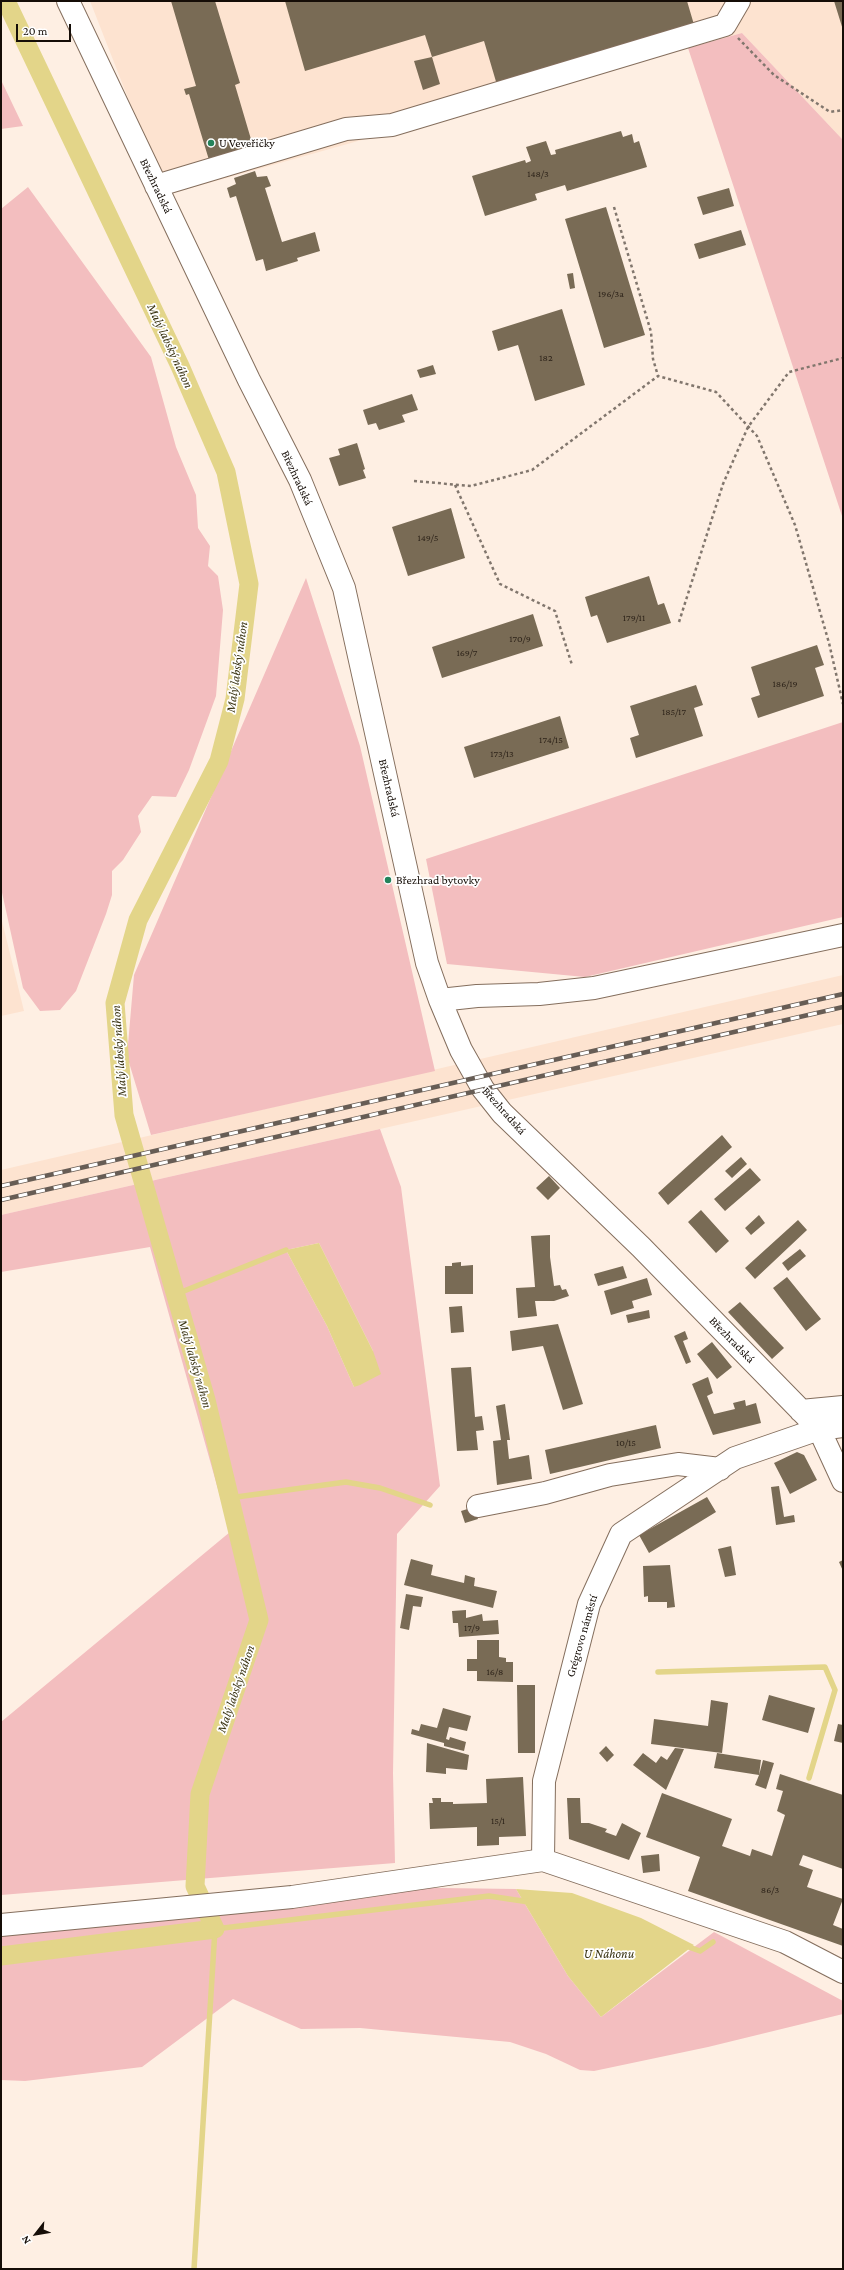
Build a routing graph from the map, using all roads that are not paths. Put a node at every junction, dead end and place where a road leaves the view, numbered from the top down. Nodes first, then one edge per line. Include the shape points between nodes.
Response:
1 (68, 1) edge
2 (739, 1) edge
3 (156, 186) junction
4 (843, 934) edge
5 (440, 1000) junction
6 (843, 1407) edge
7 (801, 1411) junction
8 (843, 1426) edge
9 (819, 1429) junction
10 (720, 1469) junction
11 (841, 1470) edge
12 (478, 1506) dead end
13 (543, 1860) junction
14 (1, 1925) edge
15 (843, 1972) edge

1 - 3 street, Březhradská
2 - 3 street via 725,25 392,125 346,129
3 - 5 street, Březhradská via 300,480 344,588 427,963
4 - 5 street via 594,988
5 - 7 street, Březhradská via 476,1078 502,1113 641,1247
6 - 7 street
7 - 9 street, Březhradská
8 - 9 street, Grégrovo náměstí
9 - 10 street, Grégrovo náměstí via 735,1458
9 - 11 street, Březhradská
10 - 12 street via 678,1464 610,1475 545,1493
10 - 13 street, Grégrovo náměstí via 621,1534 589,1604 544,1781
13 - 14 street via 292,1897
13 - 15 street via 784,1942

